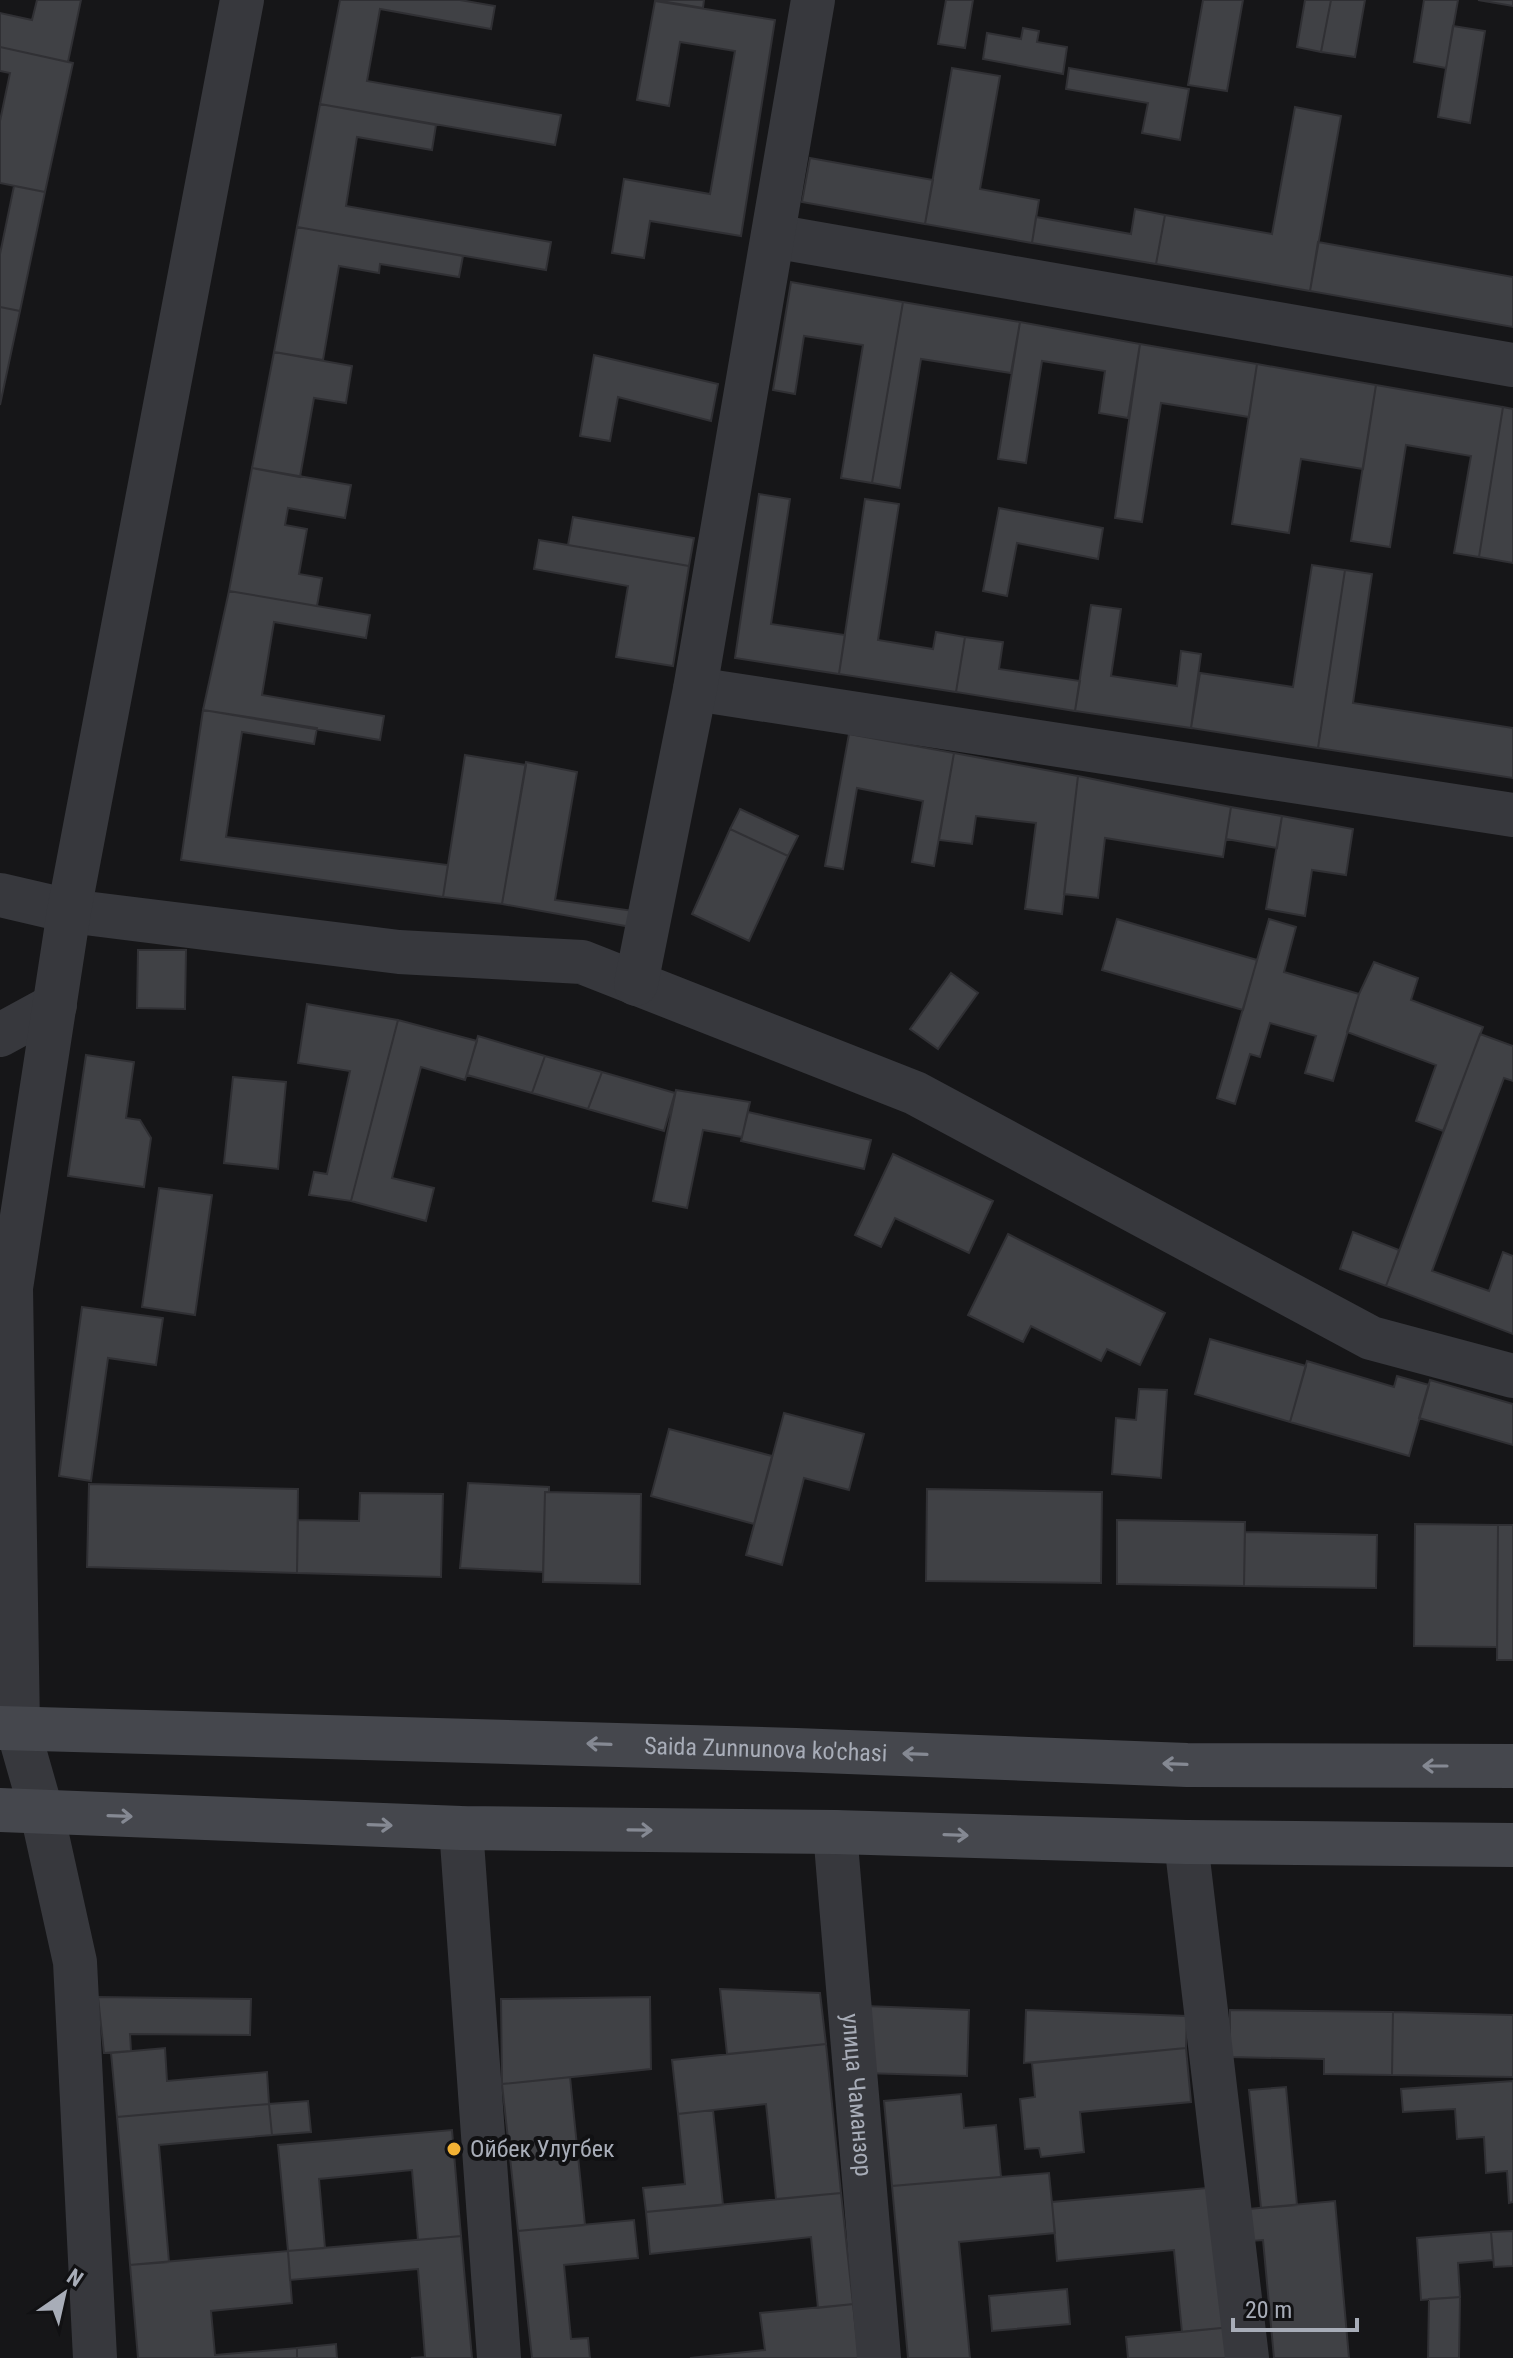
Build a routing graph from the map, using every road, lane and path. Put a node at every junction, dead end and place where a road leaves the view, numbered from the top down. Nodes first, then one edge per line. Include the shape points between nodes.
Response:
1 (242, 0) edge
2 (813, 0) edge
3 (773, 236) junction
4 (1513, 365) edge
5 (695, 689) junction
6 (1513, 815) edge
7 (0, 895) edge
8 (69, 911) junction
9 (636, 984) junction
10 (55, 1005) junction
11 (0, 1035) edge
12 (1513, 1376) edge
13 (9, 1729) edge
14 (1513, 1766) edge
15 (21, 1812) edge
16 (461, 1828) junction
17 (835, 1832) junction
18 (1186, 1842) junction
19 (1513, 1845) edge
20 (95, 2358) edge
21 (499, 2358) edge
22 (879, 2358) edge
23 (1247, 2358) edge

1 - 8 street
2 - 3 street
3 - 4 street
3 - 5 street
5 - 6 street
5 - 9 street
7 - 8 street
8 - 9 street via 399,952 582,962
8 - 10 street
9 - 12 street via 915,1093 1371,1338
10 - 11 street
10 - 13 street via 11,1288
14 -> 13 main road, Saida Zunnunova ko'chasi via 1187,1765
13 - 15 street
15 -> 16 main road
15 - 20 street via 75,1962
16 -> 17 main road
16 - 21 street
17 -> 18 main road
17 - 22 street, улица Чаманзор
18 - 19 main road
18 - 23 street

